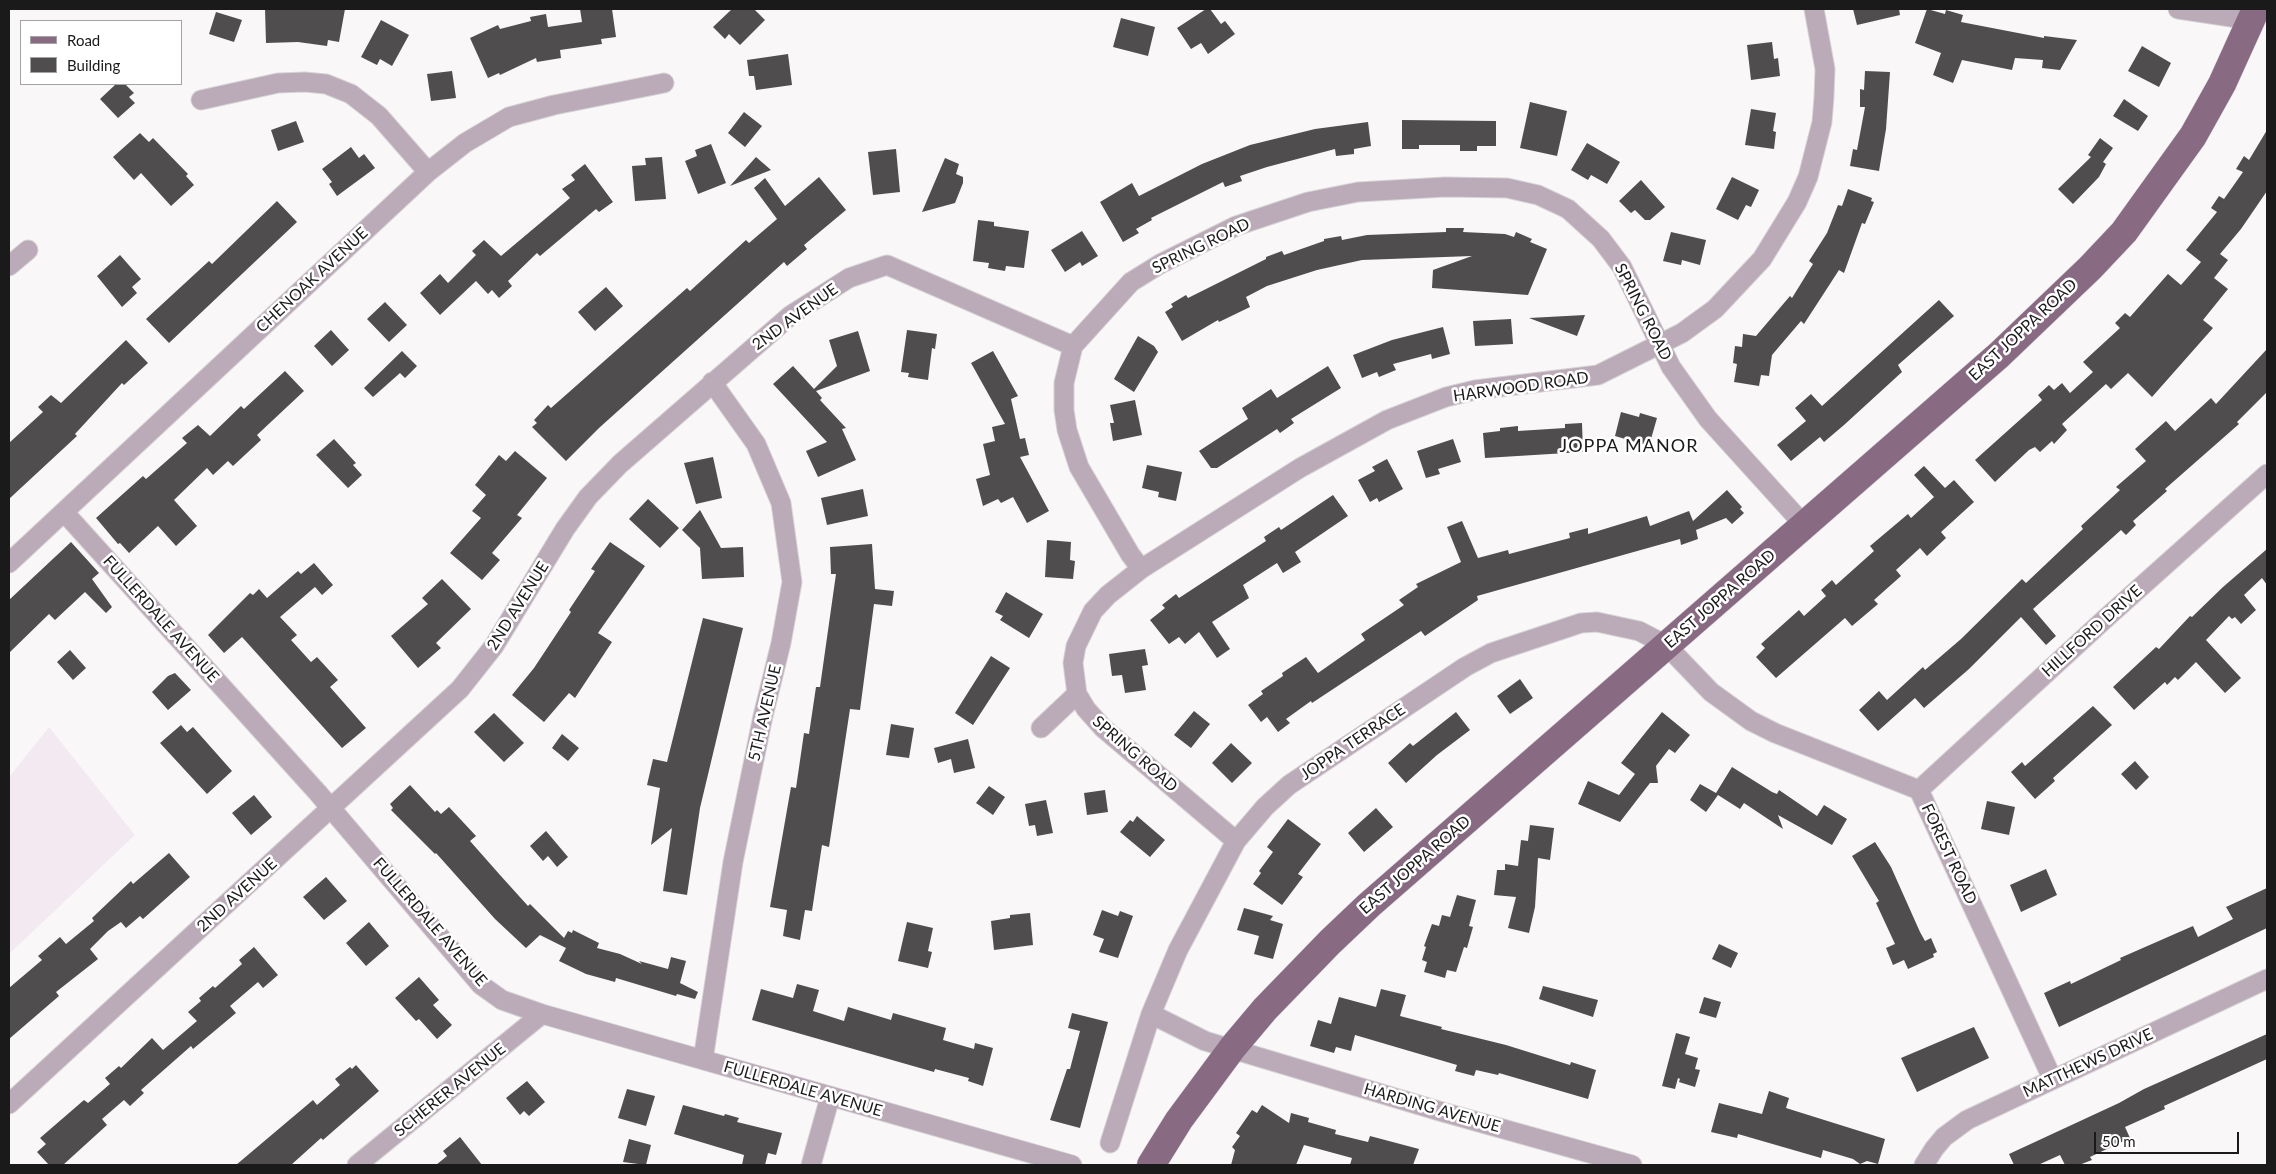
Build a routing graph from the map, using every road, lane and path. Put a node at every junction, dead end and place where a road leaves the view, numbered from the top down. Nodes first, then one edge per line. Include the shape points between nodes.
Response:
1 (1814, 9) edge
2 (2178, 9) edge
3 (2254, 14) edge
4 (664, 83) dead end
5 (201, 100) dead end
6 (428, 172) junction
7 (28, 250) dead end
8 (9, 266) edge
9 (1659, 345) junction
10 (1073, 346) junction
11 (712, 382) junction
12 (2267, 474) edge
13 (64, 512) junction
14 (1804, 525) junction
15 (9, 563) edge
16 (1141, 570) junction
17 (1666, 645) junction
18 (1077, 694) junction
19 (1041, 728) dead end
20 (1919, 790) junction
21 (332, 809) junction
22 (1236, 841) junction
23 (2267, 980) edge
24 (542, 1014) junction
25 (1151, 1014) junction
26 (1232, 1047) junction
27 (703, 1060) junction
28 (2052, 1078) junction
29 (830, 1097) junction
30 (9, 1104) edge
31 (1110, 1143) dead end
32 (358, 1165) edge
33 (810, 1165) edge
34 (1072, 1165) edge
35 (1151, 1165) edge
36 (1632, 1165) edge
37 (1924, 1165) edge

1 - 9 street, HARWOOD ROAD via 1825,69 1822,122 1797,202 1762,260 1733,291 1703,319
2 - 3 street
3 - 14 main road, EAST JOPPA ROAD via 2194,136 2124,232 1999,355
4 - 6 street, CHENOAK AVENUE via 554,105 510,118 465,143
5 - 6 street via 278,83 326,84 351,94 371,110
6 - 13 street, CHENOAK AVENUE
7 - 8 street
9 - 10 street, SPRING ROAD via 1622,267 1601,239 1568,209 1538,195 1507,188 1445,187 1358,192 1308,202 1236,226 1131,282
9 - 14 street, SPRING ROAD via 1708,419
9 - 16 street, HARWOOD ROAD via 1598,375 1475,390 1396,416 1300,468
10 - 11 street, 2ND AVENUE via 887,265 849,278 791,315
10 - 16 street, SPRING ROAD via 1066,370 1064,397 1070,437 1080,467
11 - 21 street, 2ND AVENUE via 588,497 494,646 460,689
11 - 27 street, 5TH AVENUE via 756,444 781,503 792,582 733,862
12 - 20 street, HILLFORD DRIVE
13 - 15 street, CHENOAK AVENUE
13 - 21 street, FULLERDALE AVENUE
14 - 17 main road, EAST JOPPA ROAD
16 - 18 street, SPRING ROAD via 1093,611 1076,646 1073,663
17 - 20 street, FOREST ROAD via 1711,692 1751,720 1775,733
17 - 22 street, JOPPA TERRACE via 1639,631 1597,622 1581,623 1491,653 1465,667 1289,785
17 - 26 main road, EAST JOPPA ROAD via 1369,905 1298,972
18 - 19 street
18 - 22 street, SPRING ROAD via 1103,728
20 - 28 street, FOREST ROAD
21 - 24 street, FULLERDALE AVENUE via 482,985 502,1000
21 - 30 street, 2ND AVENUE
22 - 25 street, JOPPA TERRACE via 1178,950
23 - 28 street, MATTHEWS DRIVE
24 - 27 street, FULLERDALE AVENUE
24 - 32 street, SCHERER AVENUE
25 - 26 street via 1190,1035
25 - 31 street, JOPPA TERRACE
26 - 35 main road, EAST JOPPA ROAD via 1178,1120
26 - 36 street, HARDING AVENUE via 1439,1111
27 - 29 street, FULLERDALE AVENUE
28 - 37 street, MATTHEWS DRIVE via 1962,1123 1944,1137
29 - 33 street
29 - 34 street, FULLERDALE AVENUE

